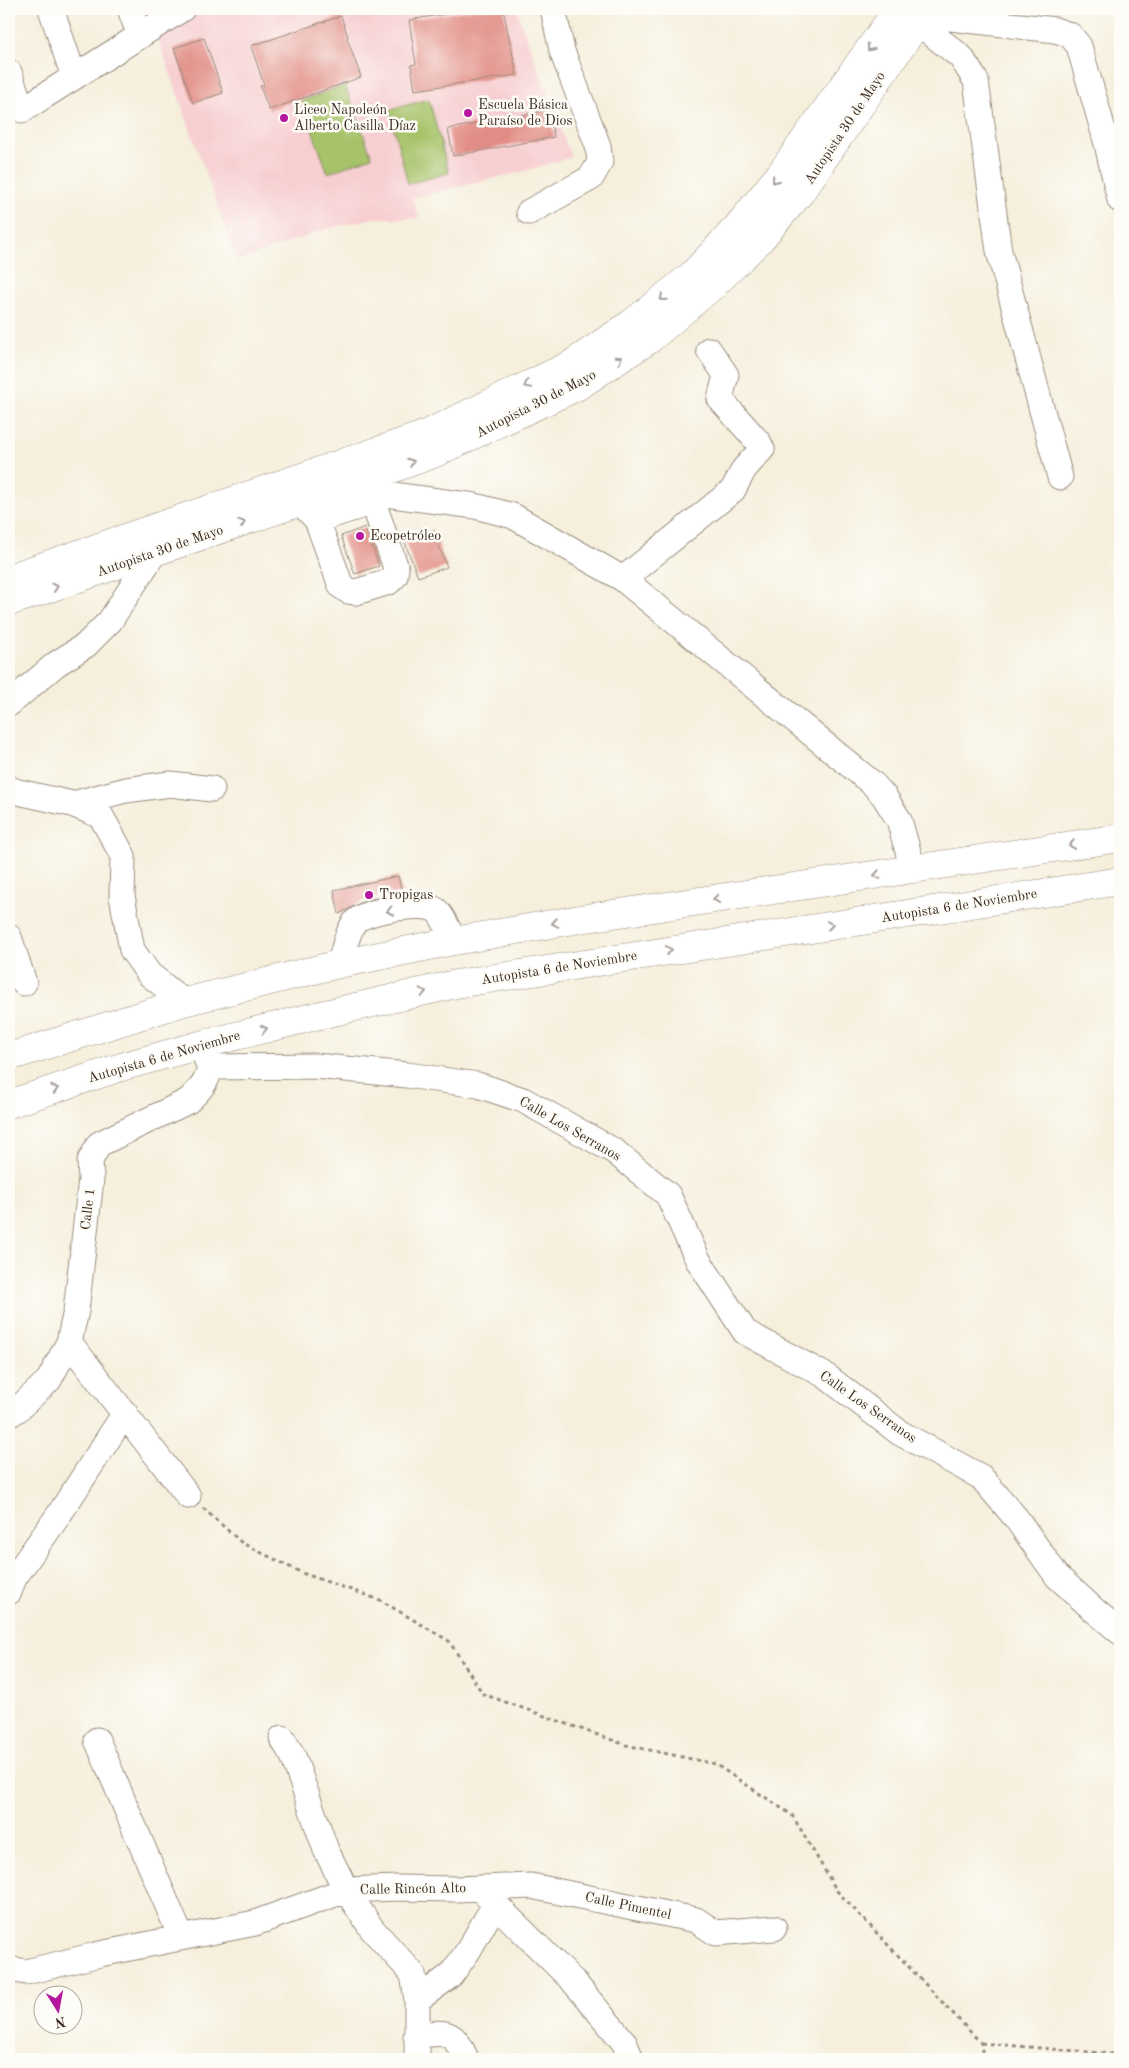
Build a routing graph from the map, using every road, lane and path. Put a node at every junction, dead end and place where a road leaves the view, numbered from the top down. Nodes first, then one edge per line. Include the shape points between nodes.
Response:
1 (51, 9) edge
2 (130, 9) edge
3 (182, 9) edge
4 (553, 9) edge
5 (990, 9) edge
6 (922, 14) edge
7 (140, 36) junction
8 (9, 72) edge
9 (74, 78) junction
10 (1113, 134) edge
11 (1117, 167) edge
12 (1120, 200) edge
13 (529, 212) dead end
14 (709, 350) dead end
15 (1060, 477) dead end
16 (374, 489) junction
17 (308, 511) junction
18 (154, 553) junction
19 (9, 578) edge
20 (623, 579) junction
21 (9, 602) edge
22 (9, 704) edge
23 (9, 788) edge
24 (212, 789) dead end
25 (72, 804) junction
26 (1120, 838) edge
27 (913, 869) junction
28 (1120, 881) edge
29 (9, 937) edge
30 (454, 941) junction
31 (340, 964) junction
32 (24, 983) dead end
33 (184, 1002) junction
34 (205, 1056) junction
35 (9, 1058) edge
36 (9, 1104) edge
37 (69, 1342) junction
38 (12, 1407) edge
39 (125, 1413) junction
40 (188, 1496) joint
41 (9, 1592) edge
42 (1120, 1632) edge
43 (282, 1738) dead end
44 (97, 1740) dead end
45 (346, 1890) junction
46 (487, 1896) junction
47 (774, 1928) dead end
48 (181, 1937) junction
49 (9, 1969) edge
50 (417, 2000) junction
51 (981, 2044) junction
52 (416, 2048) edge
53 (1120, 2053) edge
54 (466, 2059) edge
55 (631, 2059) edge
56 (983, 2059) edge

1 - 9 street
2 - 7 street
3 - 7 street
4 - 13 street via 562,51 598,146 600,162 591,178
5 - 6 street
6 - 10 street via 1056,30 1070,35 1078,46
6 - 15 street via 961,57 976,82 1000,251
16 -> 6 highway, Autopista 30 de Mayo via 433,454 578,386 650,339 715,284 766,233 800,192
6 -> 19 highway, Autopista 30 de Mayo via 692,275 632,323 570,365 424,435
7 - 9 street
8 - 9 street via 22,110
10 - 11 street
11 - 12 street
14 - 20 street via 726,375 720,399 762,449 744,469 733,490
16 - 17 highway, Autopista 30 de Mayo
16 - 17 street via 396,568 395,576 389,582 356,592 341,586
16 - 20 street via 386,494 475,506 513,516
18 -> 17 highway, Autopista 30 de Mayo
21 -> 18 highway, Autopista 30 de Mayo
18 - 22 street via 110,621 86,645 56,664
20 - 27 street via 873,784 899,820
23 - 25 street
24 - 25 street via 170,784 126,790
25 - 33 street via 101,816 123,856 122,896 132,950 149,974
26 -> 27 highway
27 -> 30 highway
34 -> 28 highway, Autopista 6 de Noviembre via 316,1016 456,984
29 - 32 street
30 - 31 highway
30 -> 31 street via 437,911 429,907 405,907 364,916 355,922
31 - 33 highway
33 - 35 highway
36 -> 34 highway, Autopista 6 de Noviembre via 121,1067
34 - 37 street, Calle 1 via 207,1076 188,1101 98,1144 90,1161 92,1179 76,1311
34 - 42 street, Calle Los Serranos via 478,1085 523,1100 614,1151 668,1195 698,1260 745,1332 826,1376 900,1433 981,1477 1016,1518 1057,1576
37 - 38 street, Calle 1 via 49,1380
37 - 39 street
39 - 40 street
39 - 41 street via 14,1578
40 - 51 path via 242,1543 302,1573 380,1600 449,1641 483,1694 626,1745 715,1764 792,1815 836,1891
43 - 45 street via 293,1756 326,1850
44 - 48 street
45 - 46 street, Calle Rincón Alto via 398,1888
45 - 48 street, Calle Rincón Alto via 255,1923
45 - 50 street via 372,1929 412,1974
46 - 47 street, Calle Pimentel via 531,1886 696,1920 716,1933
46 - 50 street via 468,1951 450,1975
46 - 55 street via 573,1982 624,2042
48 - 49 street, Calle Rincón Alto via 26,1972
50 - 52 street
51 - 53 path
51 - 56 path
52 - 54 street via 441,2032 459,2042

